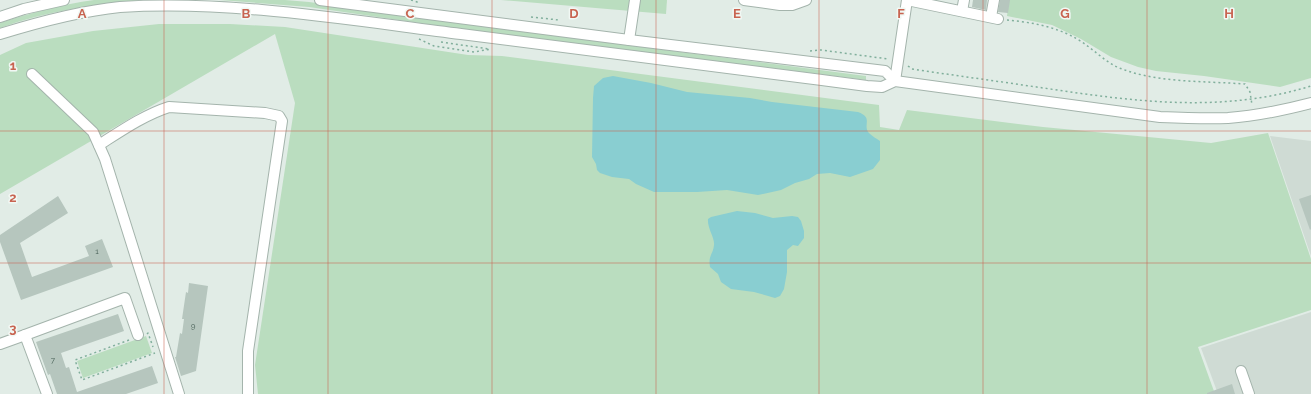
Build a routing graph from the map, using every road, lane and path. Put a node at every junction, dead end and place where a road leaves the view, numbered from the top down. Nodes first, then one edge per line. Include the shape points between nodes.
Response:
1 (64, 0) edge
2 (320, 0) edge
3 (635, 0) edge
4 (744, 0) edge
5 (806, 0) edge
6 (907, 0) edge
7 (964, 0) edge
8 (994, 0) edge
9 (765, 1) edge
10 (795, 2) edge
11 (935, 3) edge
12 (22, 4) edge
13 (962, 11) junction
14 (0, 17) edge
15 (995, 18) junction
16 (0, 34) edge
17 (426, 40) dead end
18 (629, 40) junction
19 (441, 42) dead end
20 (32, 74) dead end
21 (895, 81) junction
22 (1311, 103) edge
23 (1253, 115) junction
24 (99, 145) junction
25 (25, 335) junction
26 (138, 336) junction
27 (0, 344) edge
28 (1240, 371) dead end
29 (47, 394) edge
30 (179, 394) edge
31 (248, 394) edge
32 (1248, 394) edge

1 - 12 street
2 - 18 street
3 - 18 street
4 - 9 street
5 - 10 street
6 - 11 street
6 - 21 street
7 - 13 street
8 - 15 street
9 - 10 street via 780,5
11 - 13 street
12 - 14 street
13 - 15 street
15 - 23 path via 1054,29 1077,39 1114,66 1139,74 1168,79 1245,84 1250,92
16 - 21 street via 86,11 121,6 232,6 295,11 868,86 882,87
17 - 19 path via 419,39 434,46 474,52 491,49
18 - 21 street via 885,71
20 - 24 street via 93,132
21 - 23 street via 1160,117 1195,119
22 - 23 street
24 - 30 street
24 - 31 street via 169,106 265,114 279,116 282,121 248,351
25 - 26 street via 125,298
25 - 27 street
25 - 29 street
26 - 26 path via 75,360 82,380 156,354 148,333
28 - 32 street

